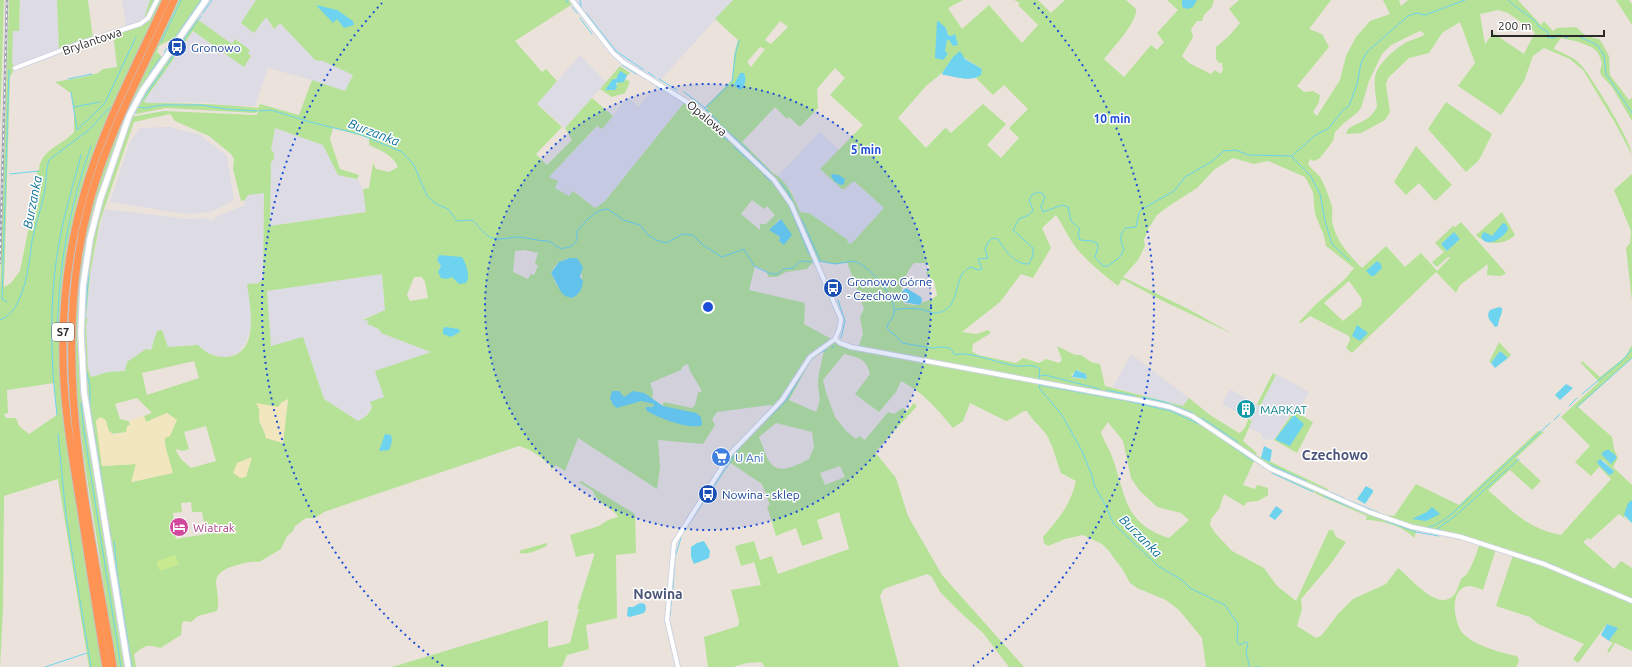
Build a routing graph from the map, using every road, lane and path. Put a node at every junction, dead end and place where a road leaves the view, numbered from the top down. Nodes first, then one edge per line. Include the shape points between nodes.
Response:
1 (157, 0) edge
2 (166, 0) edge
3 (174, 0) edge
4 (206, 0) edge
5 (572, 0) edge
6 (15, 68) dead end
7 (835, 339) junction
8 (1632, 601) edge
9 (106, 667) edge
10 (113, 667) edge
11 (128, 667) edge
12 (678, 667) edge

1 - 6 street, Brylantowa via 148,18 140,24
2 - 9 highway, S7 via 120,98 92,168 76,226 65,298 63,345 66,404 74,470
3 - 10 highway, S7 via 120,117 99,170 82,235 72,299 70,357 75,426
4 - 11 street via 134,107 111,167 94,222 86,265 81,321 84,392
5 - 7 street, Opalowa via 618,58 699,108 774,180 791,204 840,316 840,327
7 - 8 street via 839,343 851,346 1143,400 1178,410 1204,423 1271,469 1351,504 1404,525 1461,537 1544,564
7 - 12 street via 810,357 782,400 733,449 674,543 668,620

